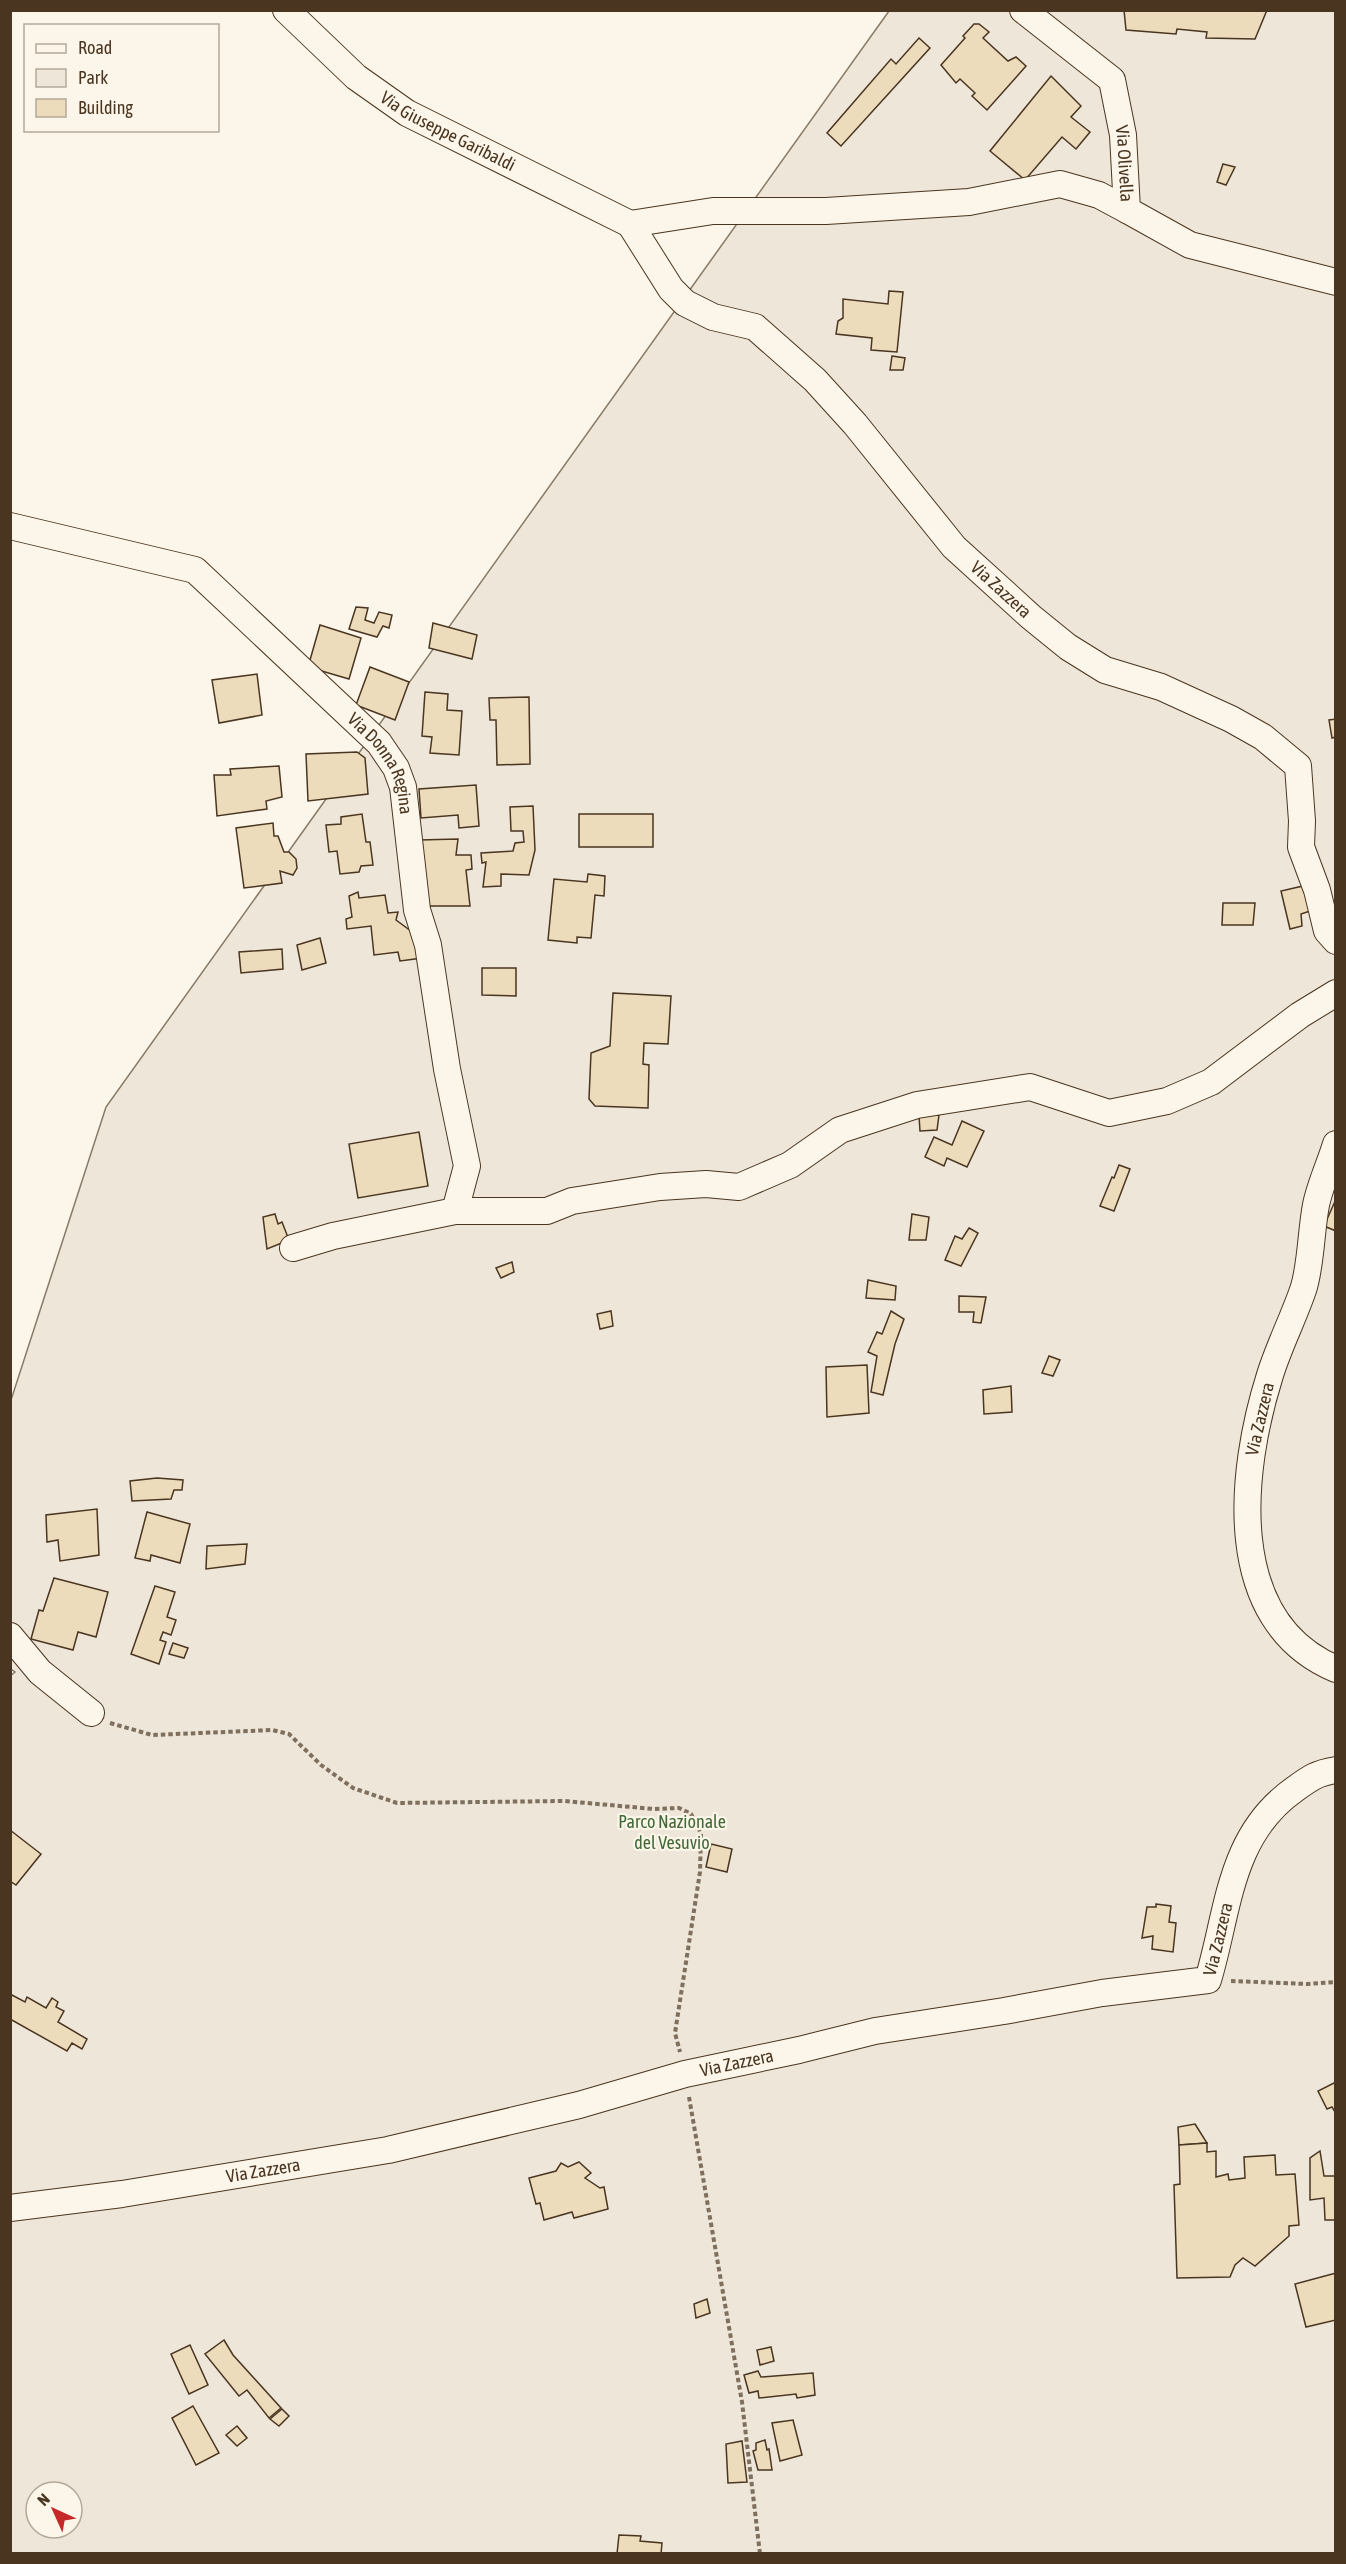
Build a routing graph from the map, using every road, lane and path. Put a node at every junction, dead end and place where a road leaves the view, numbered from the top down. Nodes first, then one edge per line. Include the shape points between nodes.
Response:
1 (286, 10) edge
2 (1023, 10) edge
3 (1127, 210) junction
4 (630, 224) junction
5 (1335, 282) edge
6 (10, 526) edge
7 (1335, 941) edge
8 (1335, 993) edge
9 (1335, 1144) edge
10 (455, 1211) junction
11 (293, 1248) dead end
12 (10, 1636) edge
13 (1335, 1669) edge
14 (91, 1713) joint
15 (1335, 1770) edge
16 (1208, 1980) junction
17 (1335, 1982) edge
18 (685, 2074) junction
19 (10, 2208) edge
20 (760, 2553) edge

1 - 4 street, Via Giuseppe Garibaldi via 356,77 407,113
2 - 3 street, Via Olivella via 1112,80 1124,135
3 - 4 street via 1099,195 1060,184 969,202 826,211 713,212
3 - 5 street, Via Olivella via 1190,245
4 - 7 street, Via Zazzera via 671,289 685,303 713,317 755,327 815,380 954,547 1031,617 1105,670 1161,687 1232,719 1263,737 1298,766 1301,847 1327,931
6 - 10 street, Via Donna Regina via 195,570 379,744 396,768 403,787 417,910 428,945 467,1166
8 - 10 street via 1211,1082 1167,1101 1109,1113 1030,1087 917,1105 840,1130 790,1165 739,1187 660,1187 572,1200 547,1211
9 - 13 street, Via Zazzera via 1317,1202 1304,1288 1270,1374 1253,1436 1246,1508 1252,1557 1269,1609 1288,1637 1316,1660
10 - 11 street
12 - 14 street via 40,1672
14 - 18 path via 114,1726 152,1735 272,1730 289,1734 352,1788 397,1803 564,1801 679,1808 691,1814 700,1833 700,1872 675,2033
15 - 16 street, Via Zazzera via 1317,1773 1277,1801 1249,1838 1236,1866
16 - 17 path
16 - 18 street, Via Zazzera via 1102,1993 875,2031
18 - 19 street, Via Zazzera via 579,2105 388,2150 122,2194
18 - 20 path via 742,2402

